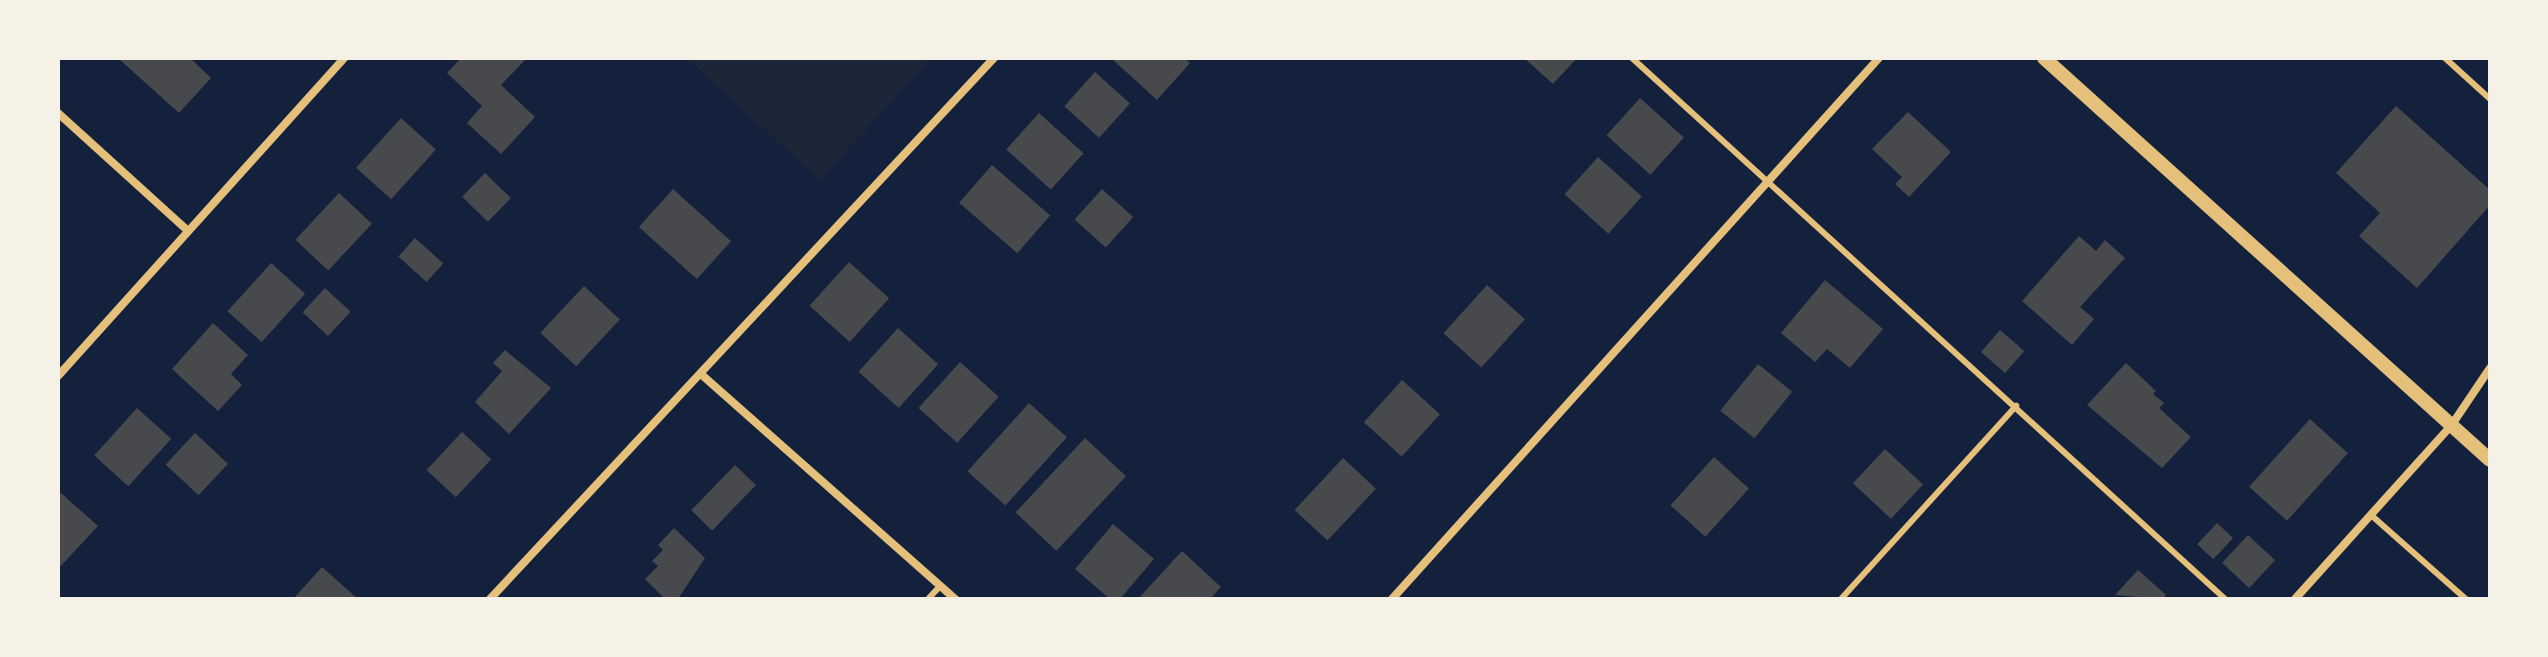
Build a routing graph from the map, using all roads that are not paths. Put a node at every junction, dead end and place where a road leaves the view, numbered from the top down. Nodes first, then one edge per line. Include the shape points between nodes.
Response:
1 (344, 58) edge
2 (994, 58) edge
3 (1632, 58) edge
4 (1879, 58) edge
5 (2044, 58) edge
6 (2445, 58) edge
7 (2490, 99) edge
8 (58, 113) edge
9 (1770, 179) junction
10 (187, 230) junction
11 (2490, 368) edge
12 (702, 375) junction
13 (58, 376) edge
14 (2016, 406) junction
15 (2451, 426) junction
16 (2490, 460) edge
17 (2371, 515) junction
18 (940, 586) junction
19 (490, 599) edge
20 (928, 599) edge
21 (955, 599) edge
22 (1392, 599) edge
23 (1841, 599) edge
24 (2225, 599) edge
25 (2295, 599) edge
26 (2466, 599) edge

1 - 10 street
2 - 12 street
3 - 9 lane
4 - 9 street
5 - 15 street
6 - 7 lane
8 - 10 street
9 - 14 lane
9 - 22 street
10 - 13 street
11 - 15 street
12 - 18 street
12 - 19 street
14 - 23 lane
14 - 24 lane
15 - 16 street
15 - 17 street
17 - 25 street
17 - 26 lane
18 - 20 lane
18 - 21 street

